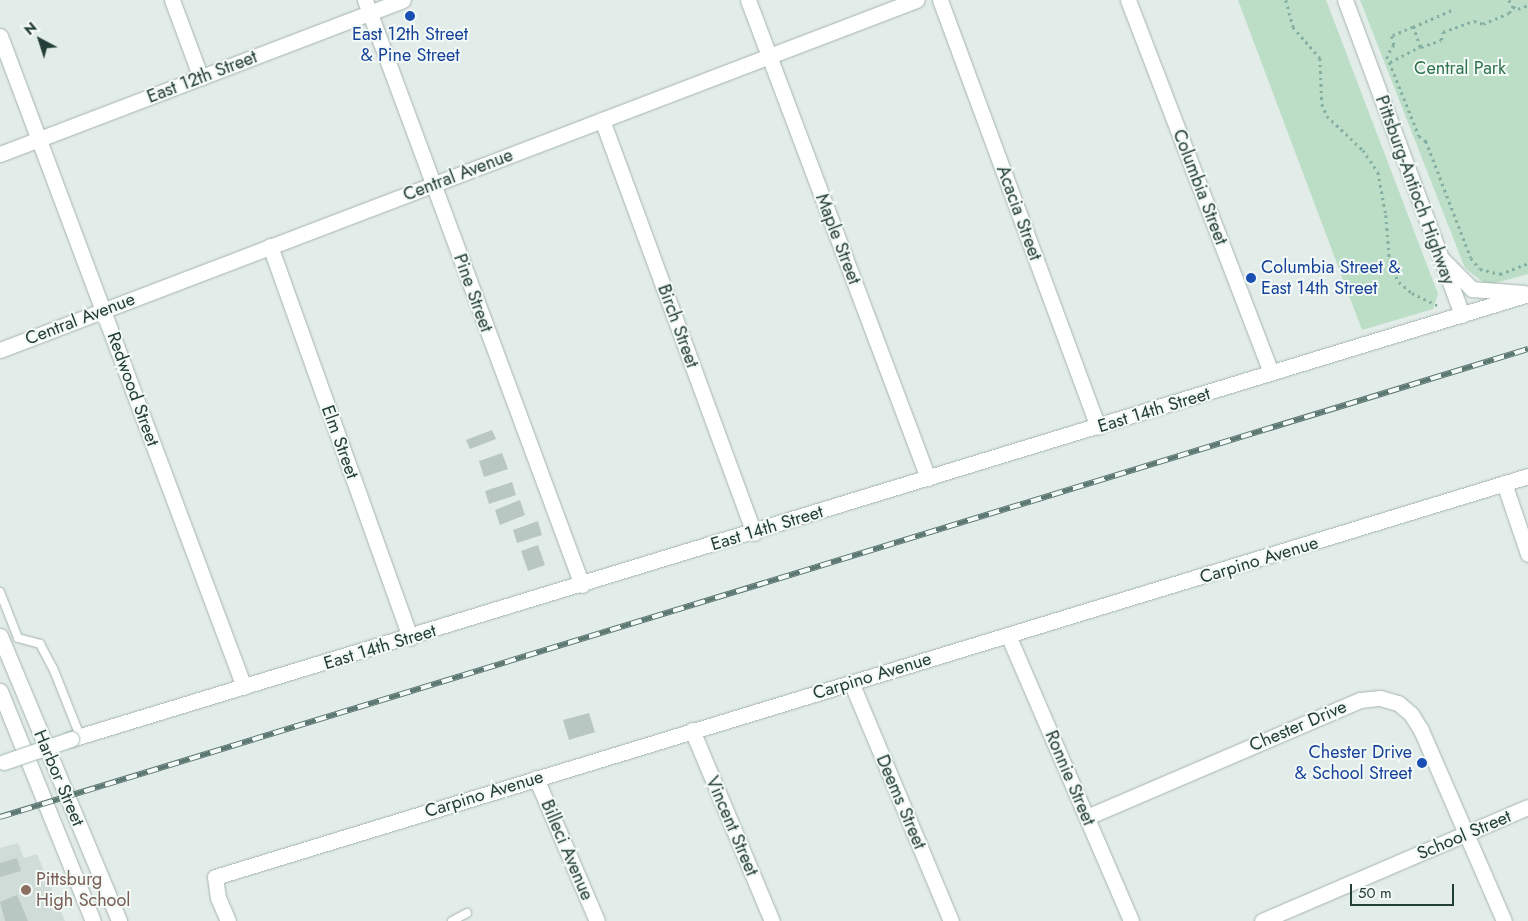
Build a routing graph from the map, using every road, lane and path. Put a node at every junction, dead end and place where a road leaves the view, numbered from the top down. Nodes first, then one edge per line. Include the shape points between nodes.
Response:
1 (172, 0) edge
2 (403, 0) edge
3 (748, 0) edge
4 (916, 0) edge
5 (940, 0) edge
6 (1128, 0) edge
7 (1286, 0) edge
8 (1345, 0) edge
9 (1509, 0) edge
10 (1528, 5) edge
11 (368, 6) edge
12 (1512, 7) junction
13 (1452, 10) dead end
14 (1413, 27) junction
15 (0, 36) edge
16 (1420, 47) junction
17 (769, 56) junction
18 (1390, 62) junction
19 (201, 78) junction
20 (602, 120) junction
21 (40, 139) junction
22 (0, 154) edge
23 (433, 184) junction
24 (270, 246) junction
25 (1439, 256) junction
26 (1528, 263) edge
27 (1528, 294) edge
28 (1437, 305) dead end
29 (103, 310) junction
30 (1462, 316) junction
31 (0, 350) edge
32 (1271, 373) junction
33 (1098, 427) junction
34 (1528, 476) edge
35 (928, 478) junction
36 (1504, 483) junction
37 (754, 533) junction
38 (1528, 554) edge
39 (582, 585) junction
40 (0, 592) edge
41 (0, 636) edge
42 (1008, 636) junction
43 (410, 638) junction
44 (851, 682) junction
45 (244, 687) junction
46 (0, 691) edge
47 (692, 730) junction
48 (76, 738) junction
49 (2, 762) edge
50 (536, 778) junction
51 (1528, 807) edge
52 (1087, 817) junction
53 (1465, 834) junction
54 (467, 913) dead end
55 (93, 921) edge
56 (119, 921) edge
57 (228, 921) edge
58 (452, 921) edge
59 (597, 921) edge
60 (772, 921) edge
61 (951, 921) edge
62 (1131, 921) edge
63 (1262, 921) edge
64 (1504, 921) edge

1 - 19 street
2 - 11 street, East 12th Street
3 - 17 street, Maple Street
4 - 17 street, Central Avenue
5 - 33 street, Acacia Street
6 - 32 street, Columbia Street
7 - 28 path via 1293,27 1320,58 1322,104 1327,116 1363,150 1378,172 1390,265 1399,282 1412,293
8 - 25 street, Pittsburg-Antioch Highway
9 - 12 path
10 - 12 path via 1518,9
11 - 19 street, East 12th Street
11 - 23 street, Pine Street
12 - 16 path via 1509,13 1483,24 1474,21 1443,32 1441,40
13 - 14 path
14 - 16 path
14 - 18 path via 1392,36 1394,45 1388,56
15 - 21 street, Redwood Street
16 - 18 path
17 - 20 street, Central Avenue
17 - 35 street, Maple Street
18 - 26 path via 1419,136 1426,141 1471,258 1480,269 1500,274
19 - 21 street, East 12th Street
20 - 23 street, Central Avenue
20 - 37 street, Birch Street
21 - 22 street, East 12th Street
21 - 29 street, Redwood Street
23 - 24 street, Central Avenue
23 - 39 street, Pine Street
24 - 29 street, Central Avenue
24 - 43 street, Elm Street
25 - 27 street via 1472,289
25 - 30 street, Pittsburg-Antioch Highway
27 - 30 street
29 - 31 street, Central Avenue
29 - 45 street, Redwood Street
30 - 32 street, East 14th Street
32 - 33 street, East 14th Street
33 - 35 street, East 14th Street
34 - 36 street, Carpino Avenue
35 - 37 street, East 14th Street
36 - 38 street
36 - 42 street, Carpino Avenue
37 - 39 street, East 14th Street
39 - 43 street, East 14th Street
40 - 48 lane via 18,638 40,644 53,668
41 - 56 street, Harbor Street
42 - 44 street, Carpino Avenue
42 - 52 street, Ronnie Street
43 - 45 street, East 14th Street
44 - 47 street, Carpino Avenue
44 - 61 street, Deems Street
45 - 48 street, East 14th Street
46 - 55 street, Harbor Street
47 - 50 street, Carpino Avenue
47 - 60 street, Vincent Street
48 - 49 street, East 14th Street, bridge
50 - 57 street, Carpino Avenue via 215,877 218,898
50 - 59 street, Billeci Avenue
51 - 53 street, School Street
52 - 53 street, Chester Drive via 1360,700 1380,698 1398,703 1411,714
52 - 62 street, Ronnie Street
53 - 63 street, School Street
53 - 64 street, Chester Drive
54 - 58 lane

